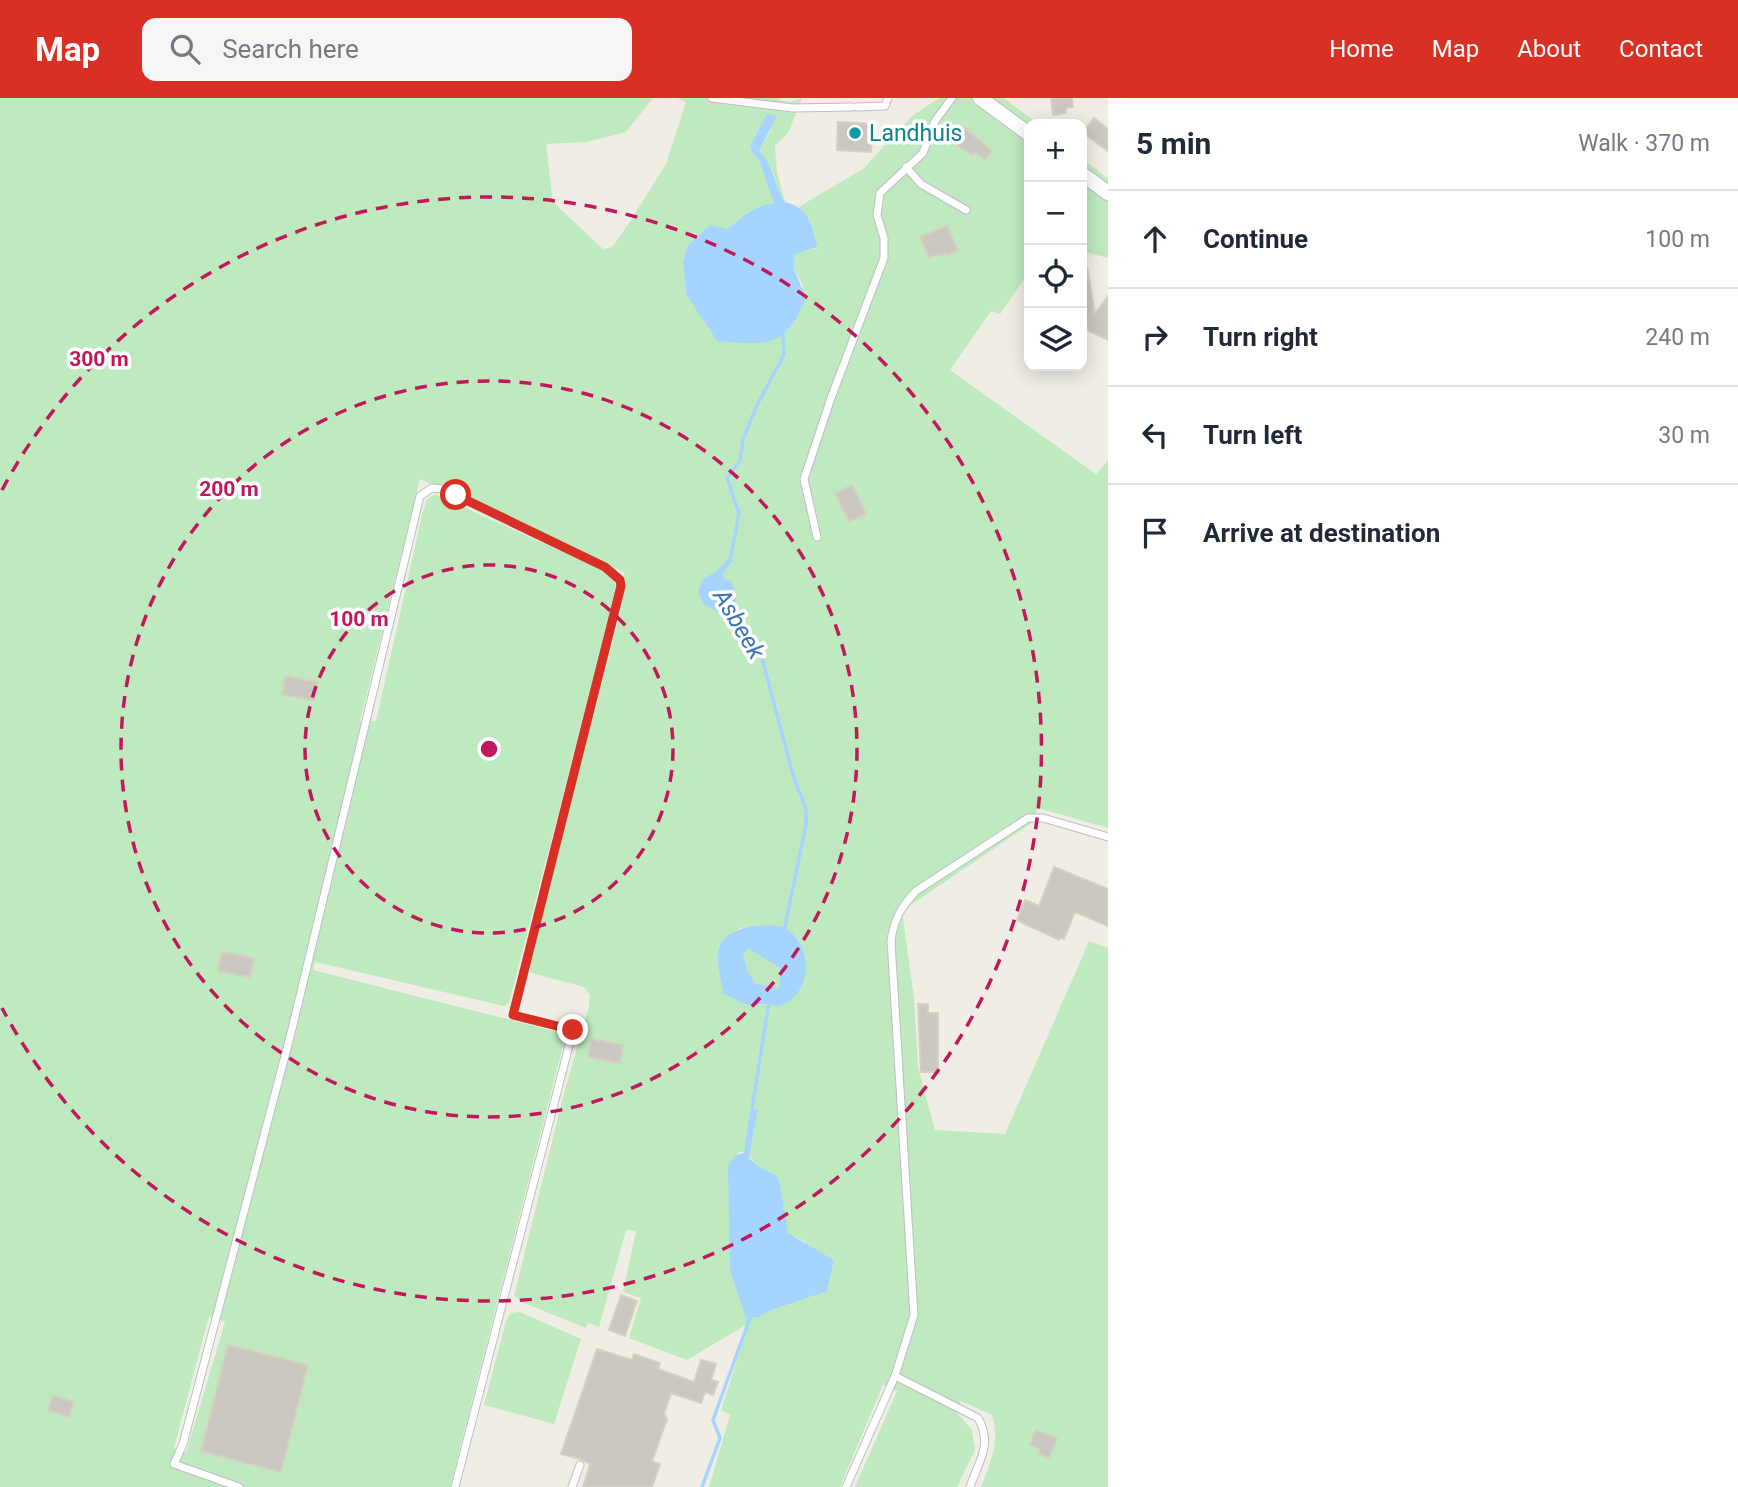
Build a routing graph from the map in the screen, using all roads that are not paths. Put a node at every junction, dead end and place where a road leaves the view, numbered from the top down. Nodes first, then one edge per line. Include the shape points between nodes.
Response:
1 (712, 98) edge
2 (888, 98) edge
3 (953, 98) edge
4 (980, 98) edge
5 (869, 102) edge
6 (1024, 130) edge
7 (906, 167) junction
8 (1087, 178) edge
9 (1108, 193) edge
10 (966, 210) dead end
11 (817, 537) dead end
12 (1108, 837) edge
13 (895, 1376) junction
14 (580, 1465) dead end
15 (239, 1487) edge
16 (455, 1487) edge
17 (572, 1487) edge
18 (846, 1487) edge
19 (970, 1487) edge

1 - 5 lane via 793,108 854,107
2 - 5 lane via 885,106
3 - 7 lane via 935,121 923,153
4 - 6 street
7 - 10 lane via 921,184
7 - 11 lane via 880,193 877,215 884,258 804,479
8 - 9 street
12 - 13 lane via 1028,818 916,891 893,922 914,1315
13 - 18 lane
13 - 19 lane via 978,1418 987,1441
14 - 17 lane
15 - 16 lane via 174,1464 292,1029 420,496 432,488 605,567 621,586 513,1015 573,1030

